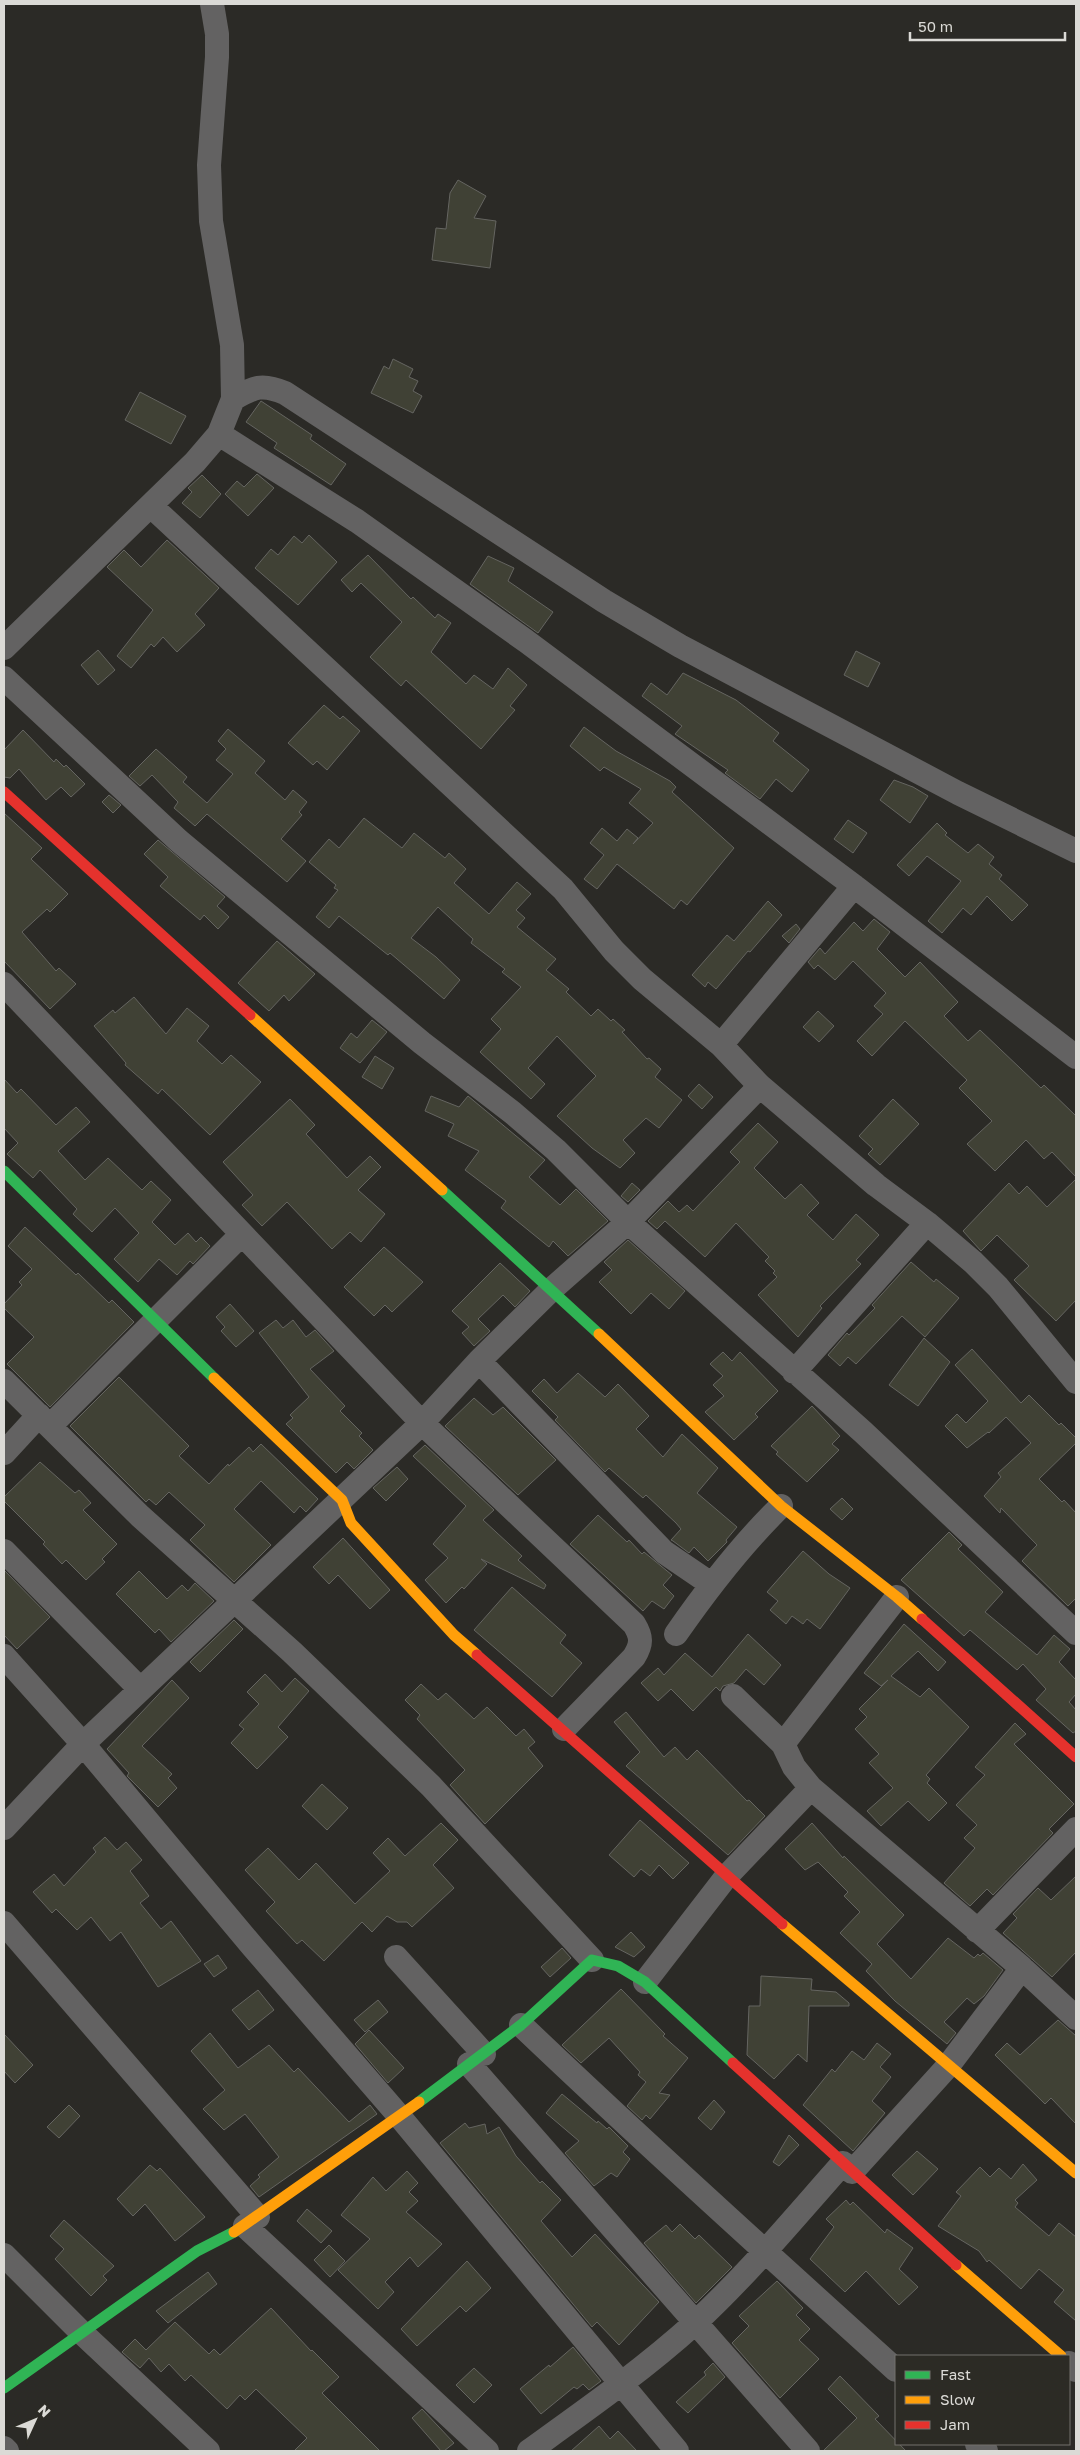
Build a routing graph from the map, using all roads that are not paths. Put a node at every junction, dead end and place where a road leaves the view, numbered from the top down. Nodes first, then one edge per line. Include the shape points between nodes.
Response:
1 (212, 4) edge
2 (233, 399) junction
3 (220, 434) junction
4 (151, 506) junction
5 (4, 648) edge
6 (4, 678) edge
7 (4, 792) edge
8 (1076, 851) edge
9 (854, 886) junction
10 (4, 984) edge
11 (721, 1046) junction
12 (1076, 1058) edge
13 (760, 1086) junction
14 (4, 1171) edge
15 (628, 1222) junction
16 (927, 1223) junction
17 (241, 1235) junction
18 (552, 1288) junction
19 (155, 1321) junction
20 (478, 1360) junction
21 (794, 1372) junction
22 (4, 1381) edge
23 (1076, 1382) edge
24 (44, 1421) junction
25 (422, 1423) junction
26 (4, 1453) edge
27 (342, 1500) junction
28 (781, 1506) junction
29 (4, 1552) edge
30 (711, 1584) junction
31 (897, 1597) junction
32 (235, 1601) junction
33 (1076, 1633) edge
34 (676, 1634) dead end
35 (4, 1656) edge
36 (140, 1689) junction
37 (733, 1696) dead end
38 (564, 1729) junction
39 (83, 1744) junction
40 (782, 1744) junction
41 (1076, 1757) edge
42 (811, 1788) junction
43 (4, 1828) edge
44 (1076, 1829) edge
45 (726, 1877) junction
46 (4, 1923) edge
47 (977, 1931) junction
48 (396, 1957) dead end
49 (592, 1960) junction
50 (1022, 1968) junction
51 (645, 1982) junction
52 (1076, 2018) edge
53 (521, 2025) junction
54 (476, 2059) junction
55 (948, 2066) junction
56 (400, 2117) junction
57 (847, 2168) junction
58 (1076, 2173) edge
59 (251, 2221) junction
60 (765, 2251) junction
61 (4, 2255) edge
62 (695, 2322) junction
63 (81, 2332) junction
64 (1060, 2355) edge
65 (895, 2369) edge
66 (621, 2384) junction
67 (4, 2388) edge
68 (4, 2448) edge
69 (7, 2451) edge
70 (208, 2451) edge
71 (487, 2451) edge
72 (529, 2451) edge
73 (677, 2451) edge
74 (808, 2451) edge

1 - 2 street via 217,57 209,165 211,221 232,345
2 - 3 street
2 - 8 street via 255,387 270,386 285,393 604,601 680,646 958,793
3 - 4 street
3 - 9 street via 357,521 446,583
4 - 5 street
4 - 11 street via 563,889 642,979
6 - 15 street via 179,840 556,1150
7 - 18 street
9 - 11 street
9 - 12 street
10 - 17 street
11 - 13 street
13 - 15 street
13 - 16 street via 876,1185
14 - 19 street
15 - 18 street
15 - 21 street
16 - 21 street
16 - 23 street via 998,1287
17 - 19 street
17 - 25 street
18 - 20 street
18 - 28 street
19 - 24 street
19 - 27 street
20 - 25 street
20 - 30 street via 664,1552
21 - 33 street via 863,1432
22 - 24 street
24 - 26 street
24 - 32 street via 140,1516
25 - 27 street
25 - 38 street via 640,1633 641,1645 634,1657
27 - 32 street
27 - 38 street via 351,1524 454,1635
28 - 30 street via 749,1537
28 - 31 street
29 - 36 street
30 - 34 street
31 - 40 street
31 - 41 street
32 - 36 street
32 - 49 street via 431,1786
35 - 39 street
36 - 39 street
37 - 40 street
38 - 45 street
39 - 43 street
39 - 56 street via 252,1947
40 - 42 street via 794,1767
42 - 45 street
42 - 47 street
44 - 47 street
45 - 51 street
45 - 55 street
46 - 59 street
47 - 50 street
48 - 54 street
49 - 51 street via 618,1966
49 - 53 street
50 - 52 street
50 - 55 street
51 - 57 street
53 - 54 street
53 - 60 street
54 - 56 street
54 - 62 street
55 - 57 street
55 - 58 street
56 - 59 street
56 - 66 street
57 - 60 street
57 - 64 street
59 - 63 street via 197,2251
59 - 71 street
60 - 62 street
60 - 65 street
61 - 63 street
62 - 66 street
62 - 74 street
63 - 67 street
63 - 70 street
66 - 72 street
66 - 73 street
68 - 69 street

